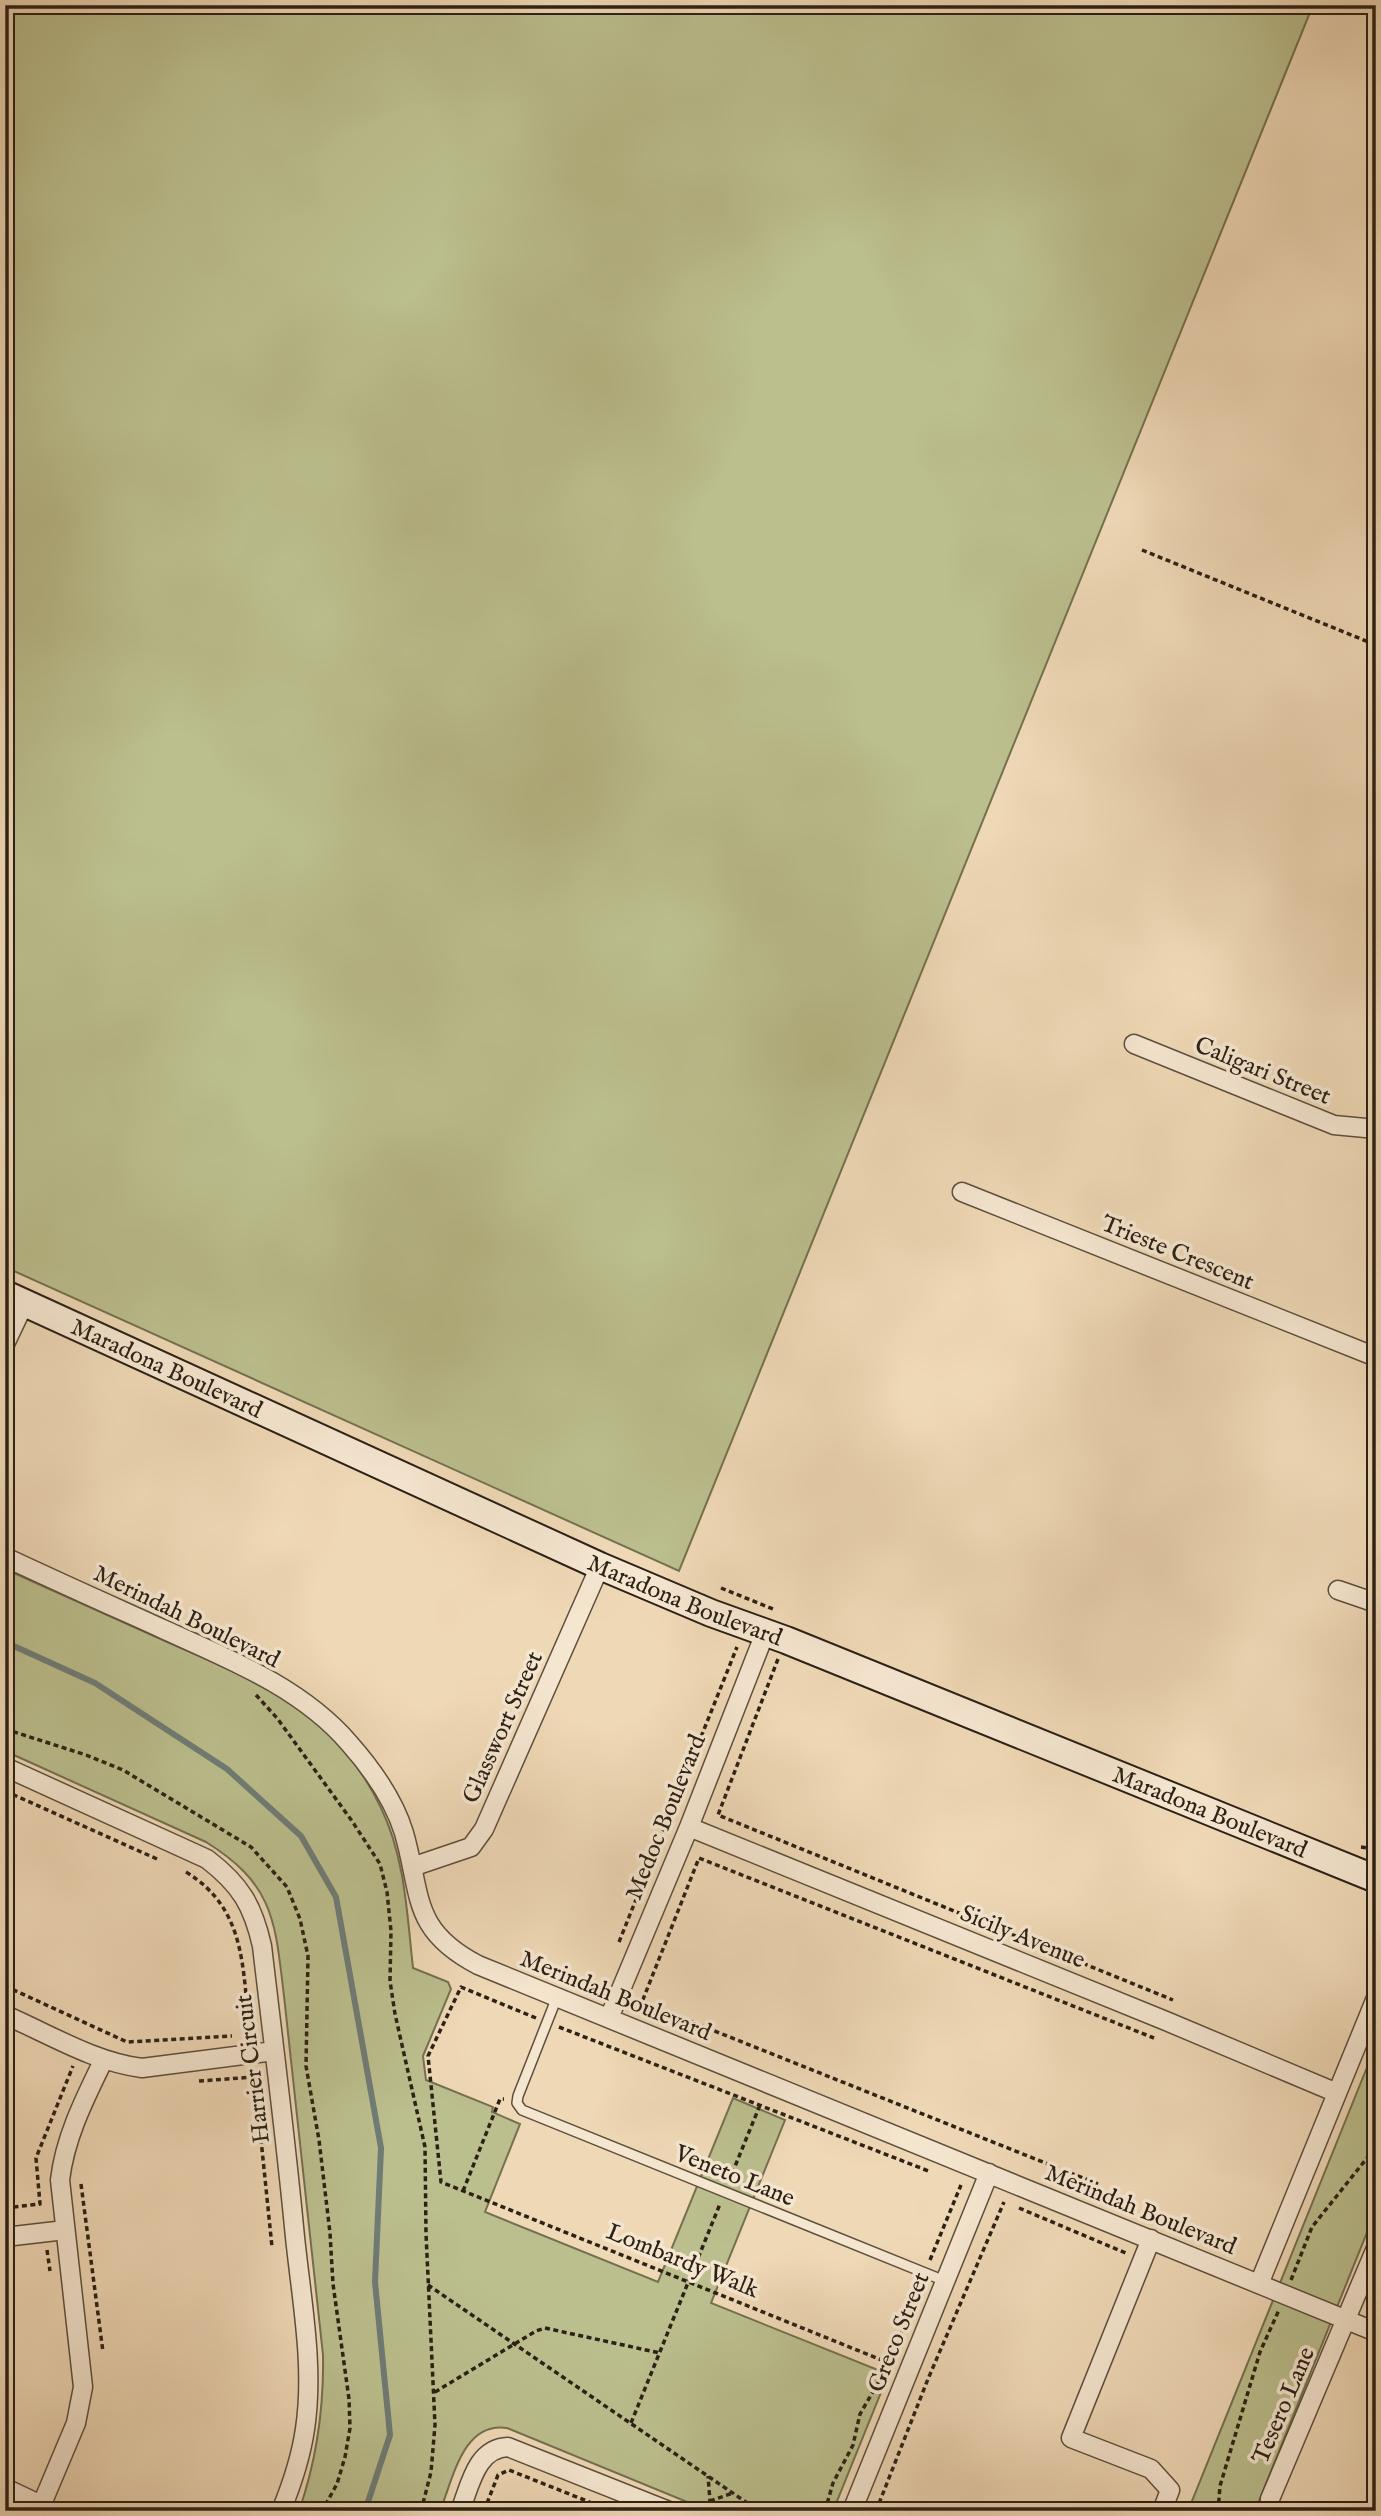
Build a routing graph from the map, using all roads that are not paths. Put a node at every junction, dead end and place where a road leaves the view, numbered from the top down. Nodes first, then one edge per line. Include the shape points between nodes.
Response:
1 (1134, 1044) dead end
2 (1376, 1129) edge
3 (962, 1192) dead end
4 (15, 1298) edge
5 (5, 1344) edge
6 (1376, 1357) edge
7 (5, 1557) edge
8 (600, 1566) junction
9 (1338, 1590) dead end
10 (1376, 1603) edge
11 (765, 1633) junction
12 (5, 1767) edge
13 (689, 1827) junction
14 (412, 1867) junction
15 (1376, 1879) edge
16 (557, 1997) junction
17 (1376, 1998) edge
18 (5, 2015) edge
19 (609, 2018) junction
20 (274, 2051) junction
21 (104, 2059) junction
22 (1337, 2093) junction
23 (989, 2173) junction
24 (65, 2230) junction
25 (5, 2237) edge
26 (1151, 2239) junction
27 (1376, 2248) edge
28 (945, 2281) junction
29 (1259, 2284) junction
30 (1345, 2319) junction
31 (1376, 2332) edge
32 (5, 2488) edge
33 (40, 2508) edge
34 (281, 2511) edge
35 (460, 2511) edge
36 (669, 2511) edge
37 (852, 2511) edge
38 (1162, 2511) edge
39 (1269, 2511) edge

1 - 2 street, Caligari Street via 1334,1125
3 - 6 street, Trieste Crescent
4 - 5 street
4 - 8 street, Maradona Boulevard
7 - 14 street, Merindah Boulevard via 230,1660 319,1714 373,1772 404,1832
8 - 11 street, Maradona Boulevard
8 - 14 street, Glasswort Street via 484,1829 471,1847
9 - 10 street
11 - 13 street, Medoc Boulevard
11 - 15 street, Maradona Boulevard
12 - 20 street, Harrier Circuit via 196,1853 227,1874 256,1919
13 - 19 street, Medoc Boulevard
13 - 22 street, Sicily Avenue
14 - 16 street, Merindah Boulevard via 420,1904 444,1945 478,1965
16 - 19 street, Merindah Boulevard
16 - 28 lane, Veneto Lane via 517,2100 522,2110
17 - 22 street
18 - 21 street
19 - 23 street, Merindah Boulevard
20 - 21 street via 142,2068
20 - 34 street, Harrier Circuit via 308,2397 299,2459
21 - 24 street via 64,2151 60,2180
22 - 29 street
23 - 26 street, Merindah Boulevard
23 - 28 street, Greco Street
24 - 25 street
24 - 33 street via 83,2387 76,2423
26 - 29 street, Merindah Boulevard
26 - 38 street via 1071,2438 1151,2469 1170,2490
27 - 30 street, Tesero Lane
28 - 37 street, Greco Street
29 - 30 street, Merindah Boulevard
30 - 31 street, Merindah Boulevard
30 - 39 street, Tesero Lane
32 - 33 street
35 - 36 street via 478,2466 497,2447 508,2447

